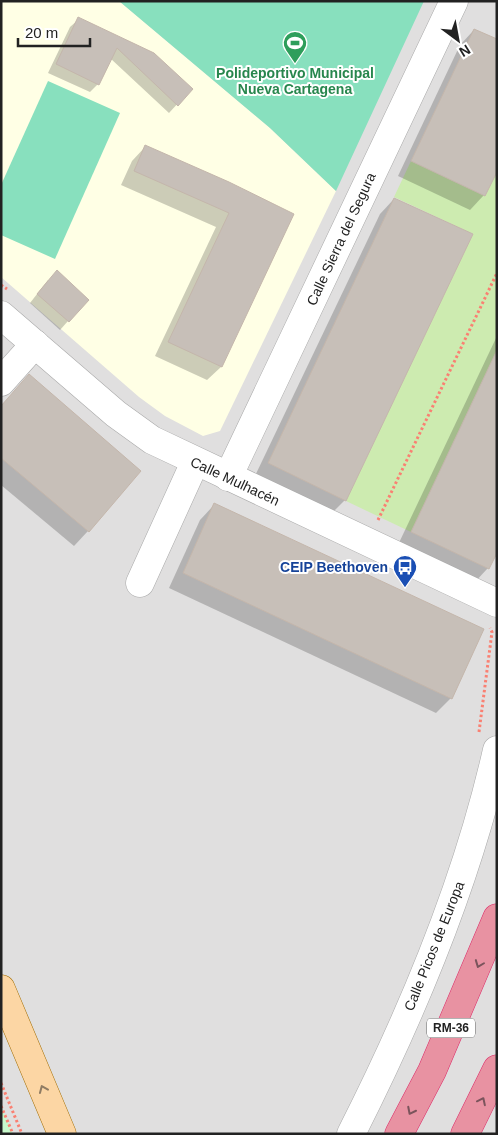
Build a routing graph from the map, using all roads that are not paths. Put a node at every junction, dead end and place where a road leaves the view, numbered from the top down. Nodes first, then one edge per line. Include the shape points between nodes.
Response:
1 (454, 1) edge
2 (1, 315) edge
3 (35, 344) junction
4 (1, 382) edge
5 (194, 462) junction
6 (228, 477) junction
7 (140, 583) dead end
8 (492, 613) edge
9 (487, 744) edge
10 (497, 918) edge
11 (1, 989) edge
12 (497, 1069) edge
13 (62, 1134) edge
14 (351, 1134) edge
15 (399, 1134) edge
16 (465, 1134) edge

1 - 6 street, Calle Sierra del Segura
2 - 3 street, Calle Mulhacén
3 - 4 street
3 - 5 street, Calle Mulhacén via 134,428
5 - 6 street, Calle Mulhacén
5 - 7 street
6 - 8 street, Calle Mulhacén
9 - 14 street, Calle Picos de Europa via 482,816 400,1030
10 -> 15 highway, RM-36 via 432,1071
13 -> 11 main road
16 -> 12 highway

